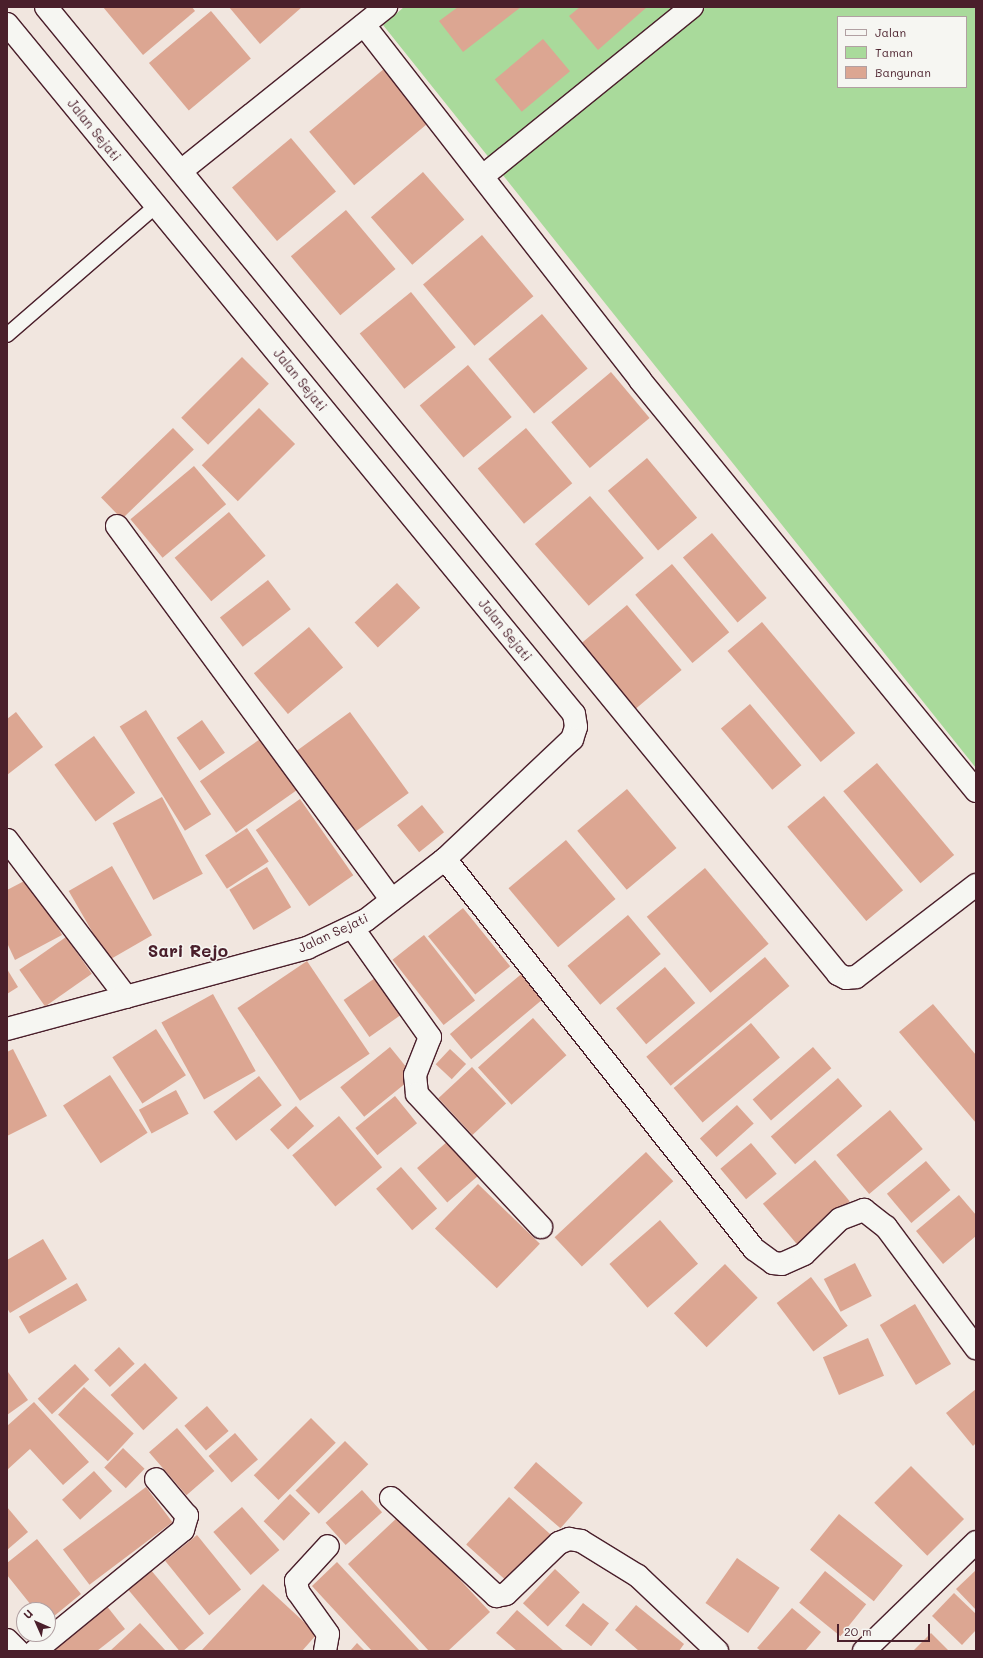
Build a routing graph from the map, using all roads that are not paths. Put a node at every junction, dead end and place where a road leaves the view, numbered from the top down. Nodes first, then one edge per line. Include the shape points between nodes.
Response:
1 (46, 7) edge
2 (386, 7) edge
3 (692, 7) edge
4 (7, 24) edge
5 (364, 25) junction
6 (181, 171) junction
7 (483, 176) junction
8 (156, 206) junction
9 (7, 335) edge
10 (117, 526) dead end
11 (976, 791) edge
12 (7, 840) edge
13 (445, 859) junction
14 (976, 885) edge
15 (392, 900) junction
16 (352, 927) junction
17 (126, 997) junction
18 (7, 1029) edge
19 (541, 1227) dead end
20 (976, 1348) edge
21 (156, 1479) dead end
22 (392, 1498) dead end
23 (976, 1542) edge
24 (328, 1546) dead end
25 (7, 1640) edge
26 (18, 1651) edge
27 (36, 1651) edge
28 (325, 1651) edge
29 (717, 1651) edge
30 (864, 1651) edge

1 - 6 street
2 - 5 street
3 - 7 street
4 - 8 street, Jalan Sejati
5 - 6 street
5 - 7 street
6 - 14 street via 838,974 846,978 856,977
7 - 11 street via 640,380
8 - 9 lane
8 - 13 street, Jalan Sejati via 574,714 572,739
10 - 15 street
12 - 17 street
13 - 15 street, Jalan Sejati
13 - 20 street via 754,1249 773,1263 787,1262 804,1254 840,1219 864,1210 886,1227
15 - 16 street, Jalan Sejati
16 - 17 street, Jalan Sejati via 307,948
16 - 19 street via 430,1037 415,1075 417,1094
17 - 18 street, Jalan Sejati
21 - 27 street via 187,1516 183,1530
22 - 29 street via 496,1596 506,1594 560,1543 569,1538 581,1541 638,1576
23 - 30 street
24 - 28 street via 296,1581 298,1592 328,1634
25 - 26 street

